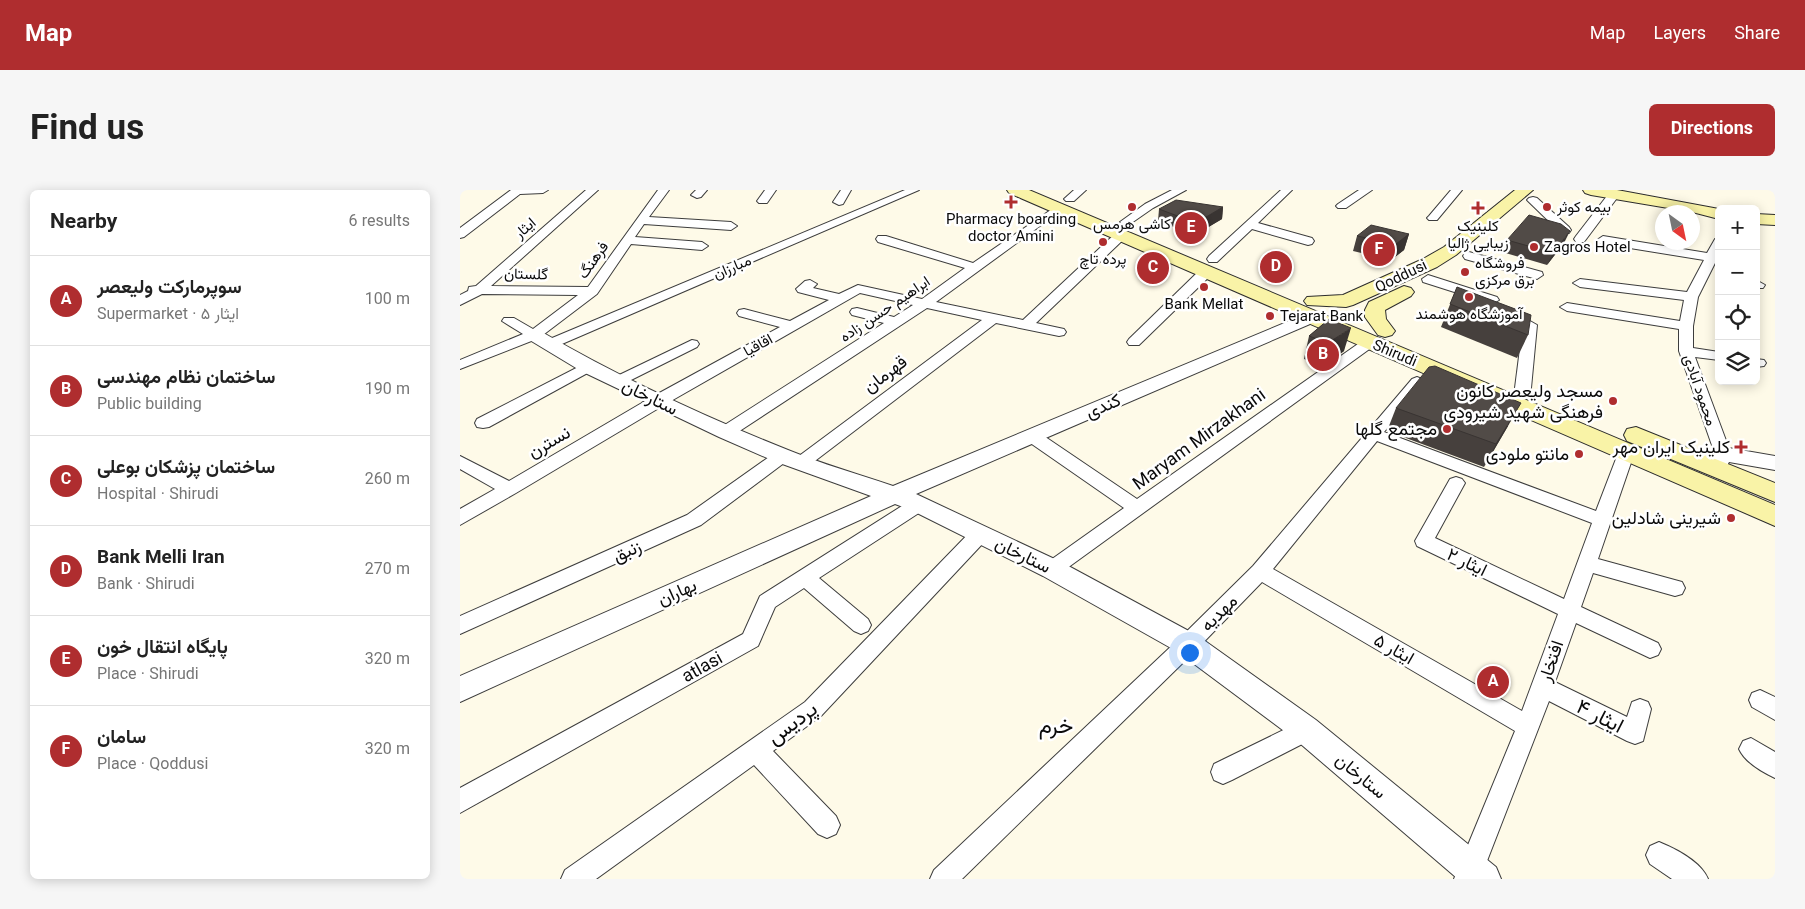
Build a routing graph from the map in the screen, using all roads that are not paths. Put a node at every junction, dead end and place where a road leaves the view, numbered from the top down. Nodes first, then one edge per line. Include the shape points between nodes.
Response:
1 (544, 190) edge
2 (593, 190) edge
3 (664, 190) edge
4 (771, 190) edge
5 (846, 190) edge
6 (914, 190) edge
7 (1015, 190) edge
8 (1181, 190) edge
9 (1287, 190) edge
10 (1367, 190) edge
11 (1457, 190) edge
12 (1591, 190) edge
13 (517, 191) edge
14 (1534, 193) edge
15 (1614, 194) junction
16 (1064, 197) edge
17 (763, 201) dead end
18 (839, 202) dead end
19 (1342, 206) dead end
20 (1715, 213) edge
21 (469, 214) dead end
22 (486, 214) junction
23 (1433, 218) dead end
24 (1760, 219) edge
25 (641, 220) junction
26 (1775, 220) edge
27 (1252, 225) junction
28 (731, 226) dead end
29 (1123, 229) junction
30 (1565, 230) edge
31 (460, 234) edge
32 (882, 239) dead end
33 (627, 240) junction
34 (1580, 240) dead end
35 (1603, 240) dead end
36 (1308, 241) dead end
37 (702, 246) dead end
38 (1715, 250) edge
39 (1470, 256) junction
40 (1711, 257) junction
41 (1210, 266) junction
42 (975, 267) junction
43 (1703, 274) junction
44 (1537, 275) dead end
45 (1715, 276) edge
46 (1428, 280) junction
47 (1580, 283) dead end
48 (810, 284) dead end
49 (460, 289) edge
50 (858, 289) joint
51 (479, 290) junction
52 (592, 291) junction
53 (1691, 297) junction
54 (840, 299) junction
55 (1369, 300) junction
56 (1492, 300) edge
57 (460, 301) edge
58 (924, 303) junction
59 (1567, 307) dead end
60 (1313, 309) junction
61 (857, 312) dead end
62 (744, 313) dead end
63 (993, 318) junction
64 (509, 322) dead end
65 (896, 322) junction
66 (1026, 325) junction
67 (1530, 325) edge
68 (792, 326) junction
69 (1686, 326) junction
70 (1059, 332) dead end
71 (1378, 336) junction
72 (542, 340) junction
73 (1134, 342) dead end
74 (692, 344) dead end
75 (1686, 351) junction
76 (1715, 355) edge
77 (460, 365) edge
78 (588, 367) junction
79 (1429, 368) junction
80 (618, 381) junction
81 (1523, 388) junction
82 (658, 401) junction
83 (483, 423) dead end
84 (726, 432) junction
85 (1373, 434) junction
86 (1032, 436) junction
87 (1627, 451) junction
88 (791, 459) junction
89 (1719, 461) junction
90 (460, 462) edge
91 (1775, 463) edge
92 (1456, 483) dead end
93 (510, 488) junction
94 (1775, 493) edge
95 (894, 495) junction
96 (919, 504) junction
97 (1137, 508) junction
98 (1775, 516) edge
99 (460, 518) edge
100 (1602, 520) junction
101 (980, 534) junction
102 (1586, 563) junction
103 (1052, 569) junction
104 (1260, 571) junction
105 (805, 578) junction
106 (1675, 588) dead end
107 (1569, 611) junction
108 (460, 625) edge
109 (861, 625) dead end
110 (1188, 644) junction
111 (1650, 649) dead end
112 (1542, 687) junction
113 (460, 689) edge
114 (1640, 709) dead end
115 (1528, 727) junction
116 (1306, 730) junction
117 (1751, 749) dead end
118 (756, 750) junction
119 (1775, 766) edge
120 (1223, 772) dead end
121 (460, 801) edge
122 (827, 825) dead end
123 (1659, 855) dead end
124 (1474, 876) edge
125 (574, 879) edge
126 (943, 879) edge
127 (1695, 879) edge

1 - 13 street
2 - 51 street, ایثار
3 - 25 street, فرهنگ
4 - 17 street
5 - 18 street
6 - 72 street, مبارزان
7 - 16 main road, Shirudi
8 - 29 street via 1149,206
9 - 27 street
10 - 19 street
11 - 23 street
12 - 15 main road
13 - 22 street
14 - 30 street
14 - 39 main road, Qoddusi
14 - 55 main road, Qoddusi via 1450,251
15 - 20 main road
15 - 34 street
16 - 29 main road, Shirudi
16 - 42 street, ابراهیم حسن زاده
21 - 22 street
22 - 31 street
24 - 26 main road
25 - 28 street
25 - 33 street, فرهنگ
27 - 36 street
27 - 41 street
29 - 41 main road, Shirudi
29 - 66 street
32 - 42 street
33 - 37 street
33 - 52 street, فرهنگ
35 - 40 street
38 - 40 street, محمود آبادی
39 - 44 street
39 - 46 main road, Qoddusi
40 - 43 street, محمود آبادی
41 - 60 main road, Shirudi
41 - 73 street
42 - 58 street, ابراهیم حسن زاده
43 - 45 street
43 - 53 street, محمود آبادی
46 - 55 main road, Qoddusi
46 - 56 street
47 - 53 street
48 - 54 street via 803,289
49 - 51 street, گلستان
50 - 54 street, اقاقیا
50 - 58 street
51 - 52 street, گلستان
51 - 57 street, ایثار
52 - 72 street, فرهنگ
53 - 69 street, محمود آبادی
54 - 68 street, اقاقیا
55 - 60 main road, Qoddusi via 1340,302
55 - 71 main road, Qoddusi
58 - 63 street
58 - 65 street, ابراهیم حسن زاده
59 - 69 street
60 - 71 main road, Shirudi
60 - 86 street, کندی
61 - 65 street
62 - 68 street
63 - 66 street
63 - 88 street, قهرمان
64 - 72 street, ستارخان
65 - 84 street, ابراهیم حسن زاده
66 - 70 street
67 - 81 street
68 - 82 street, اقاقیا
69 - 75 street, محمود آبادی
71 - 79 main road, Shirudi
71 - 81 main road, Shirudi
71 - 97 street, Maryam Mirzakhani
72 - 77 street, مبارزان
72 - 78 street, ستارخان
74 - 80 street
75 - 76 street
75 - 89 street, محمود آبادی
78 - 80 street, ستارخان
78 - 83 street
79 - 85 street, مهدیه
79 - 87 main road, Shirudi
80 - 82 street, ستارخان
81 - 89 main road, Shirudi
82 - 84 street, ستارخان
82 - 93 street, نسترن
84 - 88 street, ستارخان
85 - 100 street
85 - 104 street, مهدیه
86 - 95 street, کندی
86 - 97 street
87 - 98 main road, Shirudi
87 - 100 street, افتخار
88 - 95 street, ستارخان
88 - 108 street, زنبق via 694,520
89 - 91 street
89 - 94 main road, Shirudi
90 - 93 street
92 - 107 street, ایثار ۲ via 1424,541
93 - 99 street, نسترن
95 - 96 street, ستارخان
95 - 113 street, بهاران
96 - 101 street, ستارخان
96 - 105 street, atlasi
97 - 103 street, Maryam Mirzakhani
100 - 102 street, افتخار
101 - 103 street, ستارخان
101 - 118 street, پردیس via 813,709
102 - 106 street
102 - 107 street, افتخار
103 - 110 street, ستارخان
104 - 110 street, مهدیه
104 - 115 street, ایثار ۵
105 - 109 street
105 - 121 street, atlasi via 767,602 751,640
107 - 111 street
107 - 112 street, افتخار
110 - 116 street, ستارخان
110 - 126 street, مهدیه
112 - 114 street, ایثار ۴ via 1635,733
112 - 115 street, افتخار
115 - 124 street, افتخار
116 - 120 street
116 - 124 street, ستارخان
117 - 119 street
118 - 122 street
118 - 125 street, پردیس
123 - 127 street

